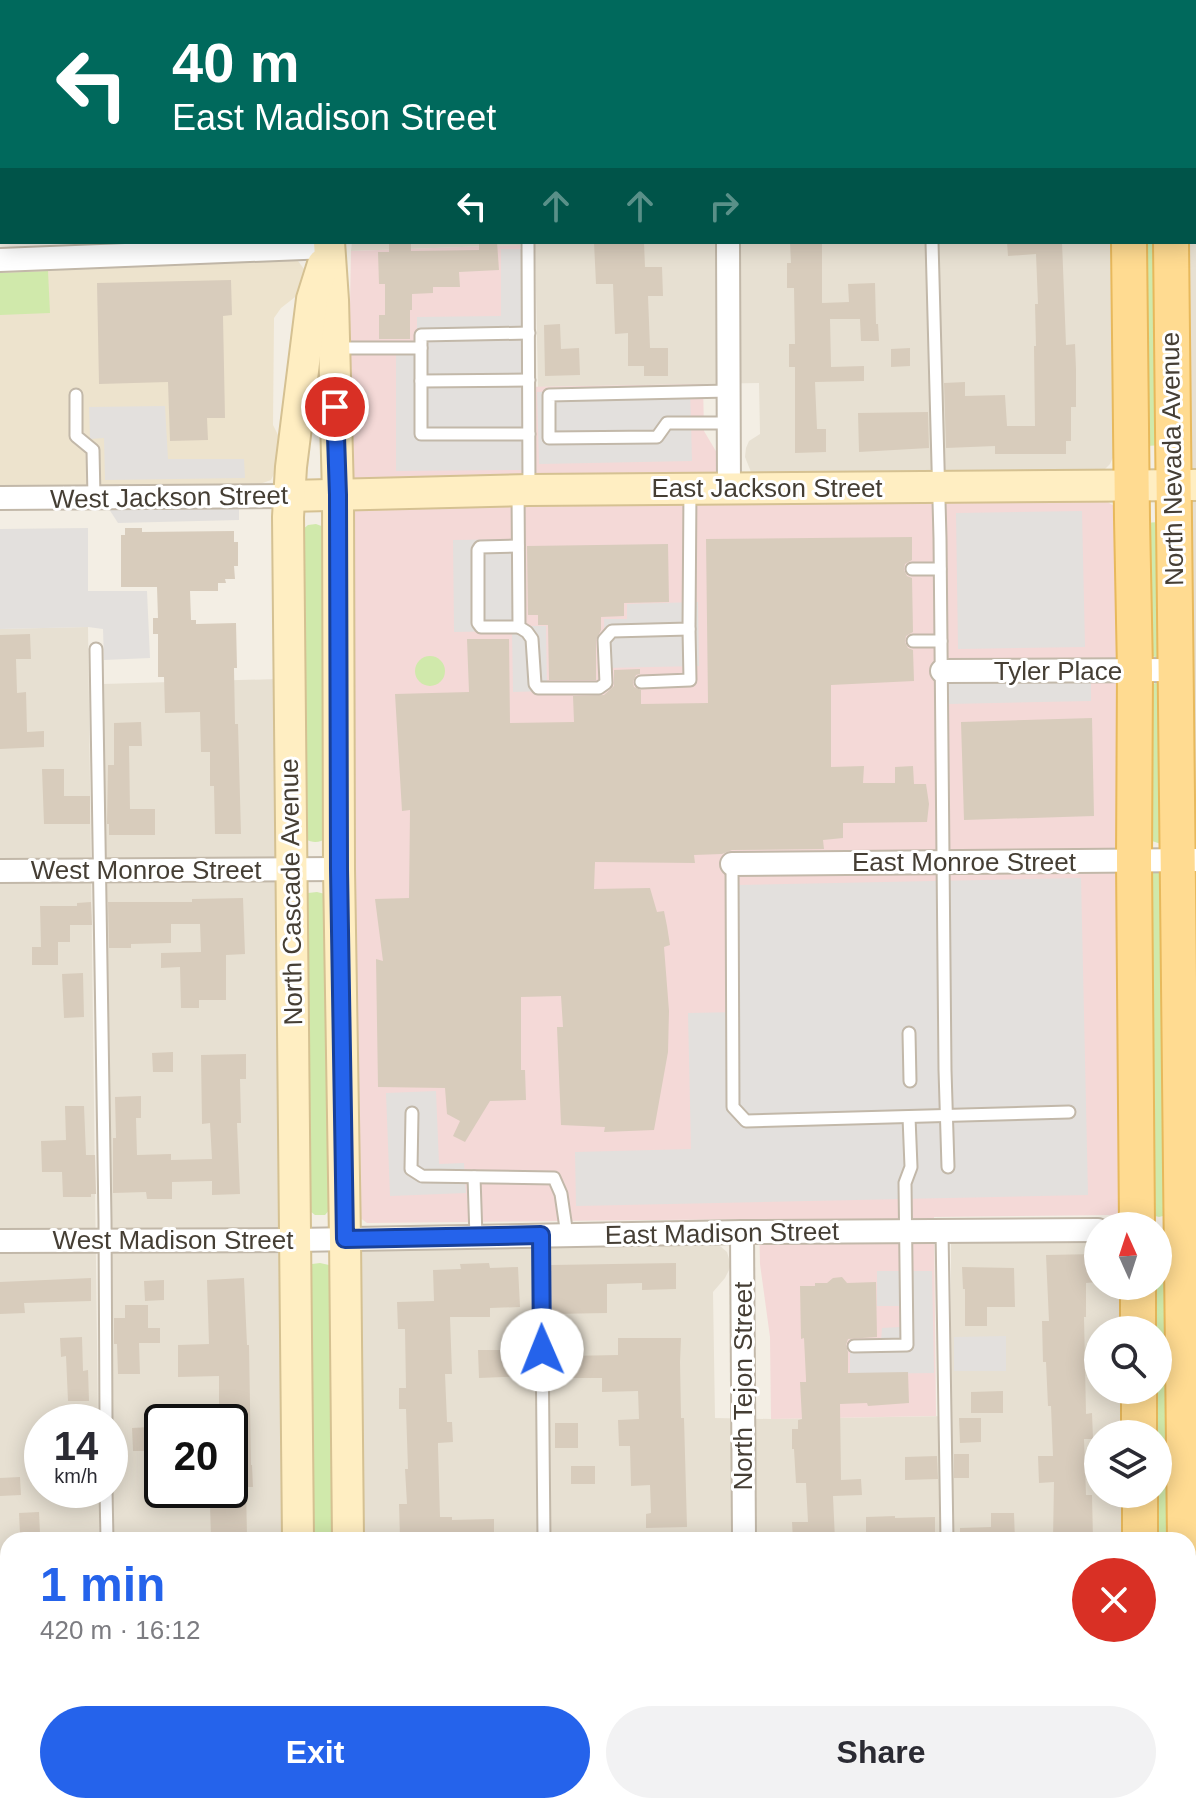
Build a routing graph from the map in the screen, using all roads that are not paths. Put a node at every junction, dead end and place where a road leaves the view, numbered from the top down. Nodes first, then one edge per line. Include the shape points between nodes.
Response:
1 (528, 244) edge
2 (728, 244) edge
3 (932, 244) edge
4 (1129, 244) edge
5 (1171, 244) edge
6 (329, 245) edge
7 (0, 260) edge
8 (529, 333) junction
9 (320, 345) junction
10 (421, 348) junction
11 (529, 380) junction
12 (421, 381) junction
13 (729, 391) junction
14 (76, 395) dead end
15 (729, 423) junction
16 (529, 434) junction
17 (1184, 485) edge
18 (1131, 486) junction
19 (938, 487) junction
20 (729, 488) junction
21 (690, 489) junction
22 (523, 490) junction
23 (338, 495) junction
24 (289, 496) junction
25 (94, 497) junction
26 (0, 498) edge
27 (518, 546) junction
28 (912, 569) dead end
29 (940, 569) junction
30 (519, 627) junction
31 (689, 629) junction
32 (913, 641) dead end
33 (941, 641) junction
34 (96, 649) dead end
35 (1174, 670) junction
36 (942, 671) junction
37 (1135, 671) junction
38 (641, 682) dead end
39 (1187, 860) edge
40 (1134, 861) junction
41 (944, 862) junction
42 (732, 864) joint
43 (339, 869) junction
44 (98, 870) junction
45 (290, 870) junction
46 (0, 871) edge
47 (909, 1033) dead end
48 (910, 1081) dead end
49 (1069, 1112) dead end
50 (412, 1113) dead end
51 (946, 1116) junction
52 (909, 1117) junction
53 (948, 1167) dead end
54 (474, 1177) junction
55 (1137, 1212) edge
56 (1178, 1229) edge
57 (1084, 1230) edge
58 (907, 1231) junction
59 (942, 1231) junction
60 (742, 1232) junction
61 (541, 1235) junction
62 (567, 1235) junction
63 (476, 1237) junction
64 (345, 1239) junction
65 (105, 1240) junction
66 (296, 1240) junction
67 (0, 1241) edge
68 (854, 1346) dead end
69 (106, 1404) edge
70 (106, 1508) edge
71 (1140, 1508) edge
72 (107, 1532) edge
73 (298, 1532) edge
74 (348, 1532) edge
75 (544, 1532) edge
76 (744, 1532) edge
77 (947, 1532) edge
78 (1140, 1532) edge
79 (1185, 1532) edge

1 - 8 lane
2 - 13 street
3 - 19 lane
4 - 18 main road, North Nevada Avenue
5 - 17 main road, North Nevada Avenue
6 - 7 street
6 - 9 main road, North Cascade Avenue via 312,299
8 - 10 lane via 421,335
8 - 11 lane
9 - 10 lane
9 - 23 main road via 316,459 324,481
9 - 24 main road, North Cascade Avenue
10 - 12 lane
11 - 12 lane
11 - 16 lane
12 - 16 lane via 421,434
13 - 15 street
13 - 15 lane via 549,395 549,438 657,437 667,423
14 - 25 lane via 76,436 93,450
15 - 20 street
16 - 22 lane
17 - 18 main road, East Jackson Street
17 - 35 main road, North Nevada Avenue
18 - 19 main road, East Jackson Street
18 - 37 main road, North Nevada Avenue
19 - 20 main road, East Jackson Street
19 - 29 lane
20 - 21 main road, East Jackson Street
21 - 22 main road, East Jackson Street
21 - 31 lane
22 - 23 main road, East Jackson Street
22 - 27 lane
23 - 24 main road, West Jackson Street
23 - 43 main road, North Cascade Avenue
24 - 25 street, West Jackson Street
24 - 45 main road, North Cascade Avenue
25 - 26 street, West Jackson Street
27 - 30 lane
27 - 30 lane via 478,550 478,623
28 - 29 lane
29 - 33 lane
30 - 31 lane via 532,639 538,688 599,688 610,683 604,640 612,631
31 - 38 lane via 690,680
32 - 33 lane
33 - 36 lane
34 - 44 lane
35 - 37 street, Tyler Place
35 - 39 main road, North Nevada Avenue
36 - 37 street, Tyler Place
36 - 41 lane
37 - 40 main road, North Nevada Avenue
39 - 40 street, East Monroe Street
39 - 56 main road, North Nevada Avenue
40 - 41 street, East Monroe Street
40 - 55 main road, North Nevada Avenue
41 - 42 street, East Monroe Street
41 - 51 lane
42 - 52 lane via 733,1107 746,1121
43 - 45 street, West Monroe Street
43 - 64 main road, North Cascade Avenue
44 - 45 street, West Monroe Street
44 - 46 street, West Monroe Street
44 - 65 lane
45 - 66 main road, North Cascade Avenue
47 - 48 lane
49 - 51 lane
50 - 54 lane via 411,1169 422,1176
51 - 52 lane
51 - 53 lane
52 - 58 lane
54 - 62 lane via 554,1178
54 - 63 lane
56 - 79 main road, North Nevada Avenue
57 - 59 street, East Madison Street
58 - 59 street, East Madison Street
58 - 60 street, East Madison Street
58 - 68 lane via 907,1345
59 - 77 lane
60 - 62 street, East Madison Street
60 - 76 street, North Tejon Street
61 - 62 street, East Madison Street
61 - 63 street, East Madison Street
61 - 75 lane
63 - 64 street, East Madison Street
64 - 66 street, West Madison Street
64 - 74 main road, North Cascade Avenue
65 - 66 street, West Madison Street
65 - 67 street, West Madison Street
65 - 69 lane
66 - 73 main road, North Cascade Avenue
70 - 72 lane
71 - 78 main road

